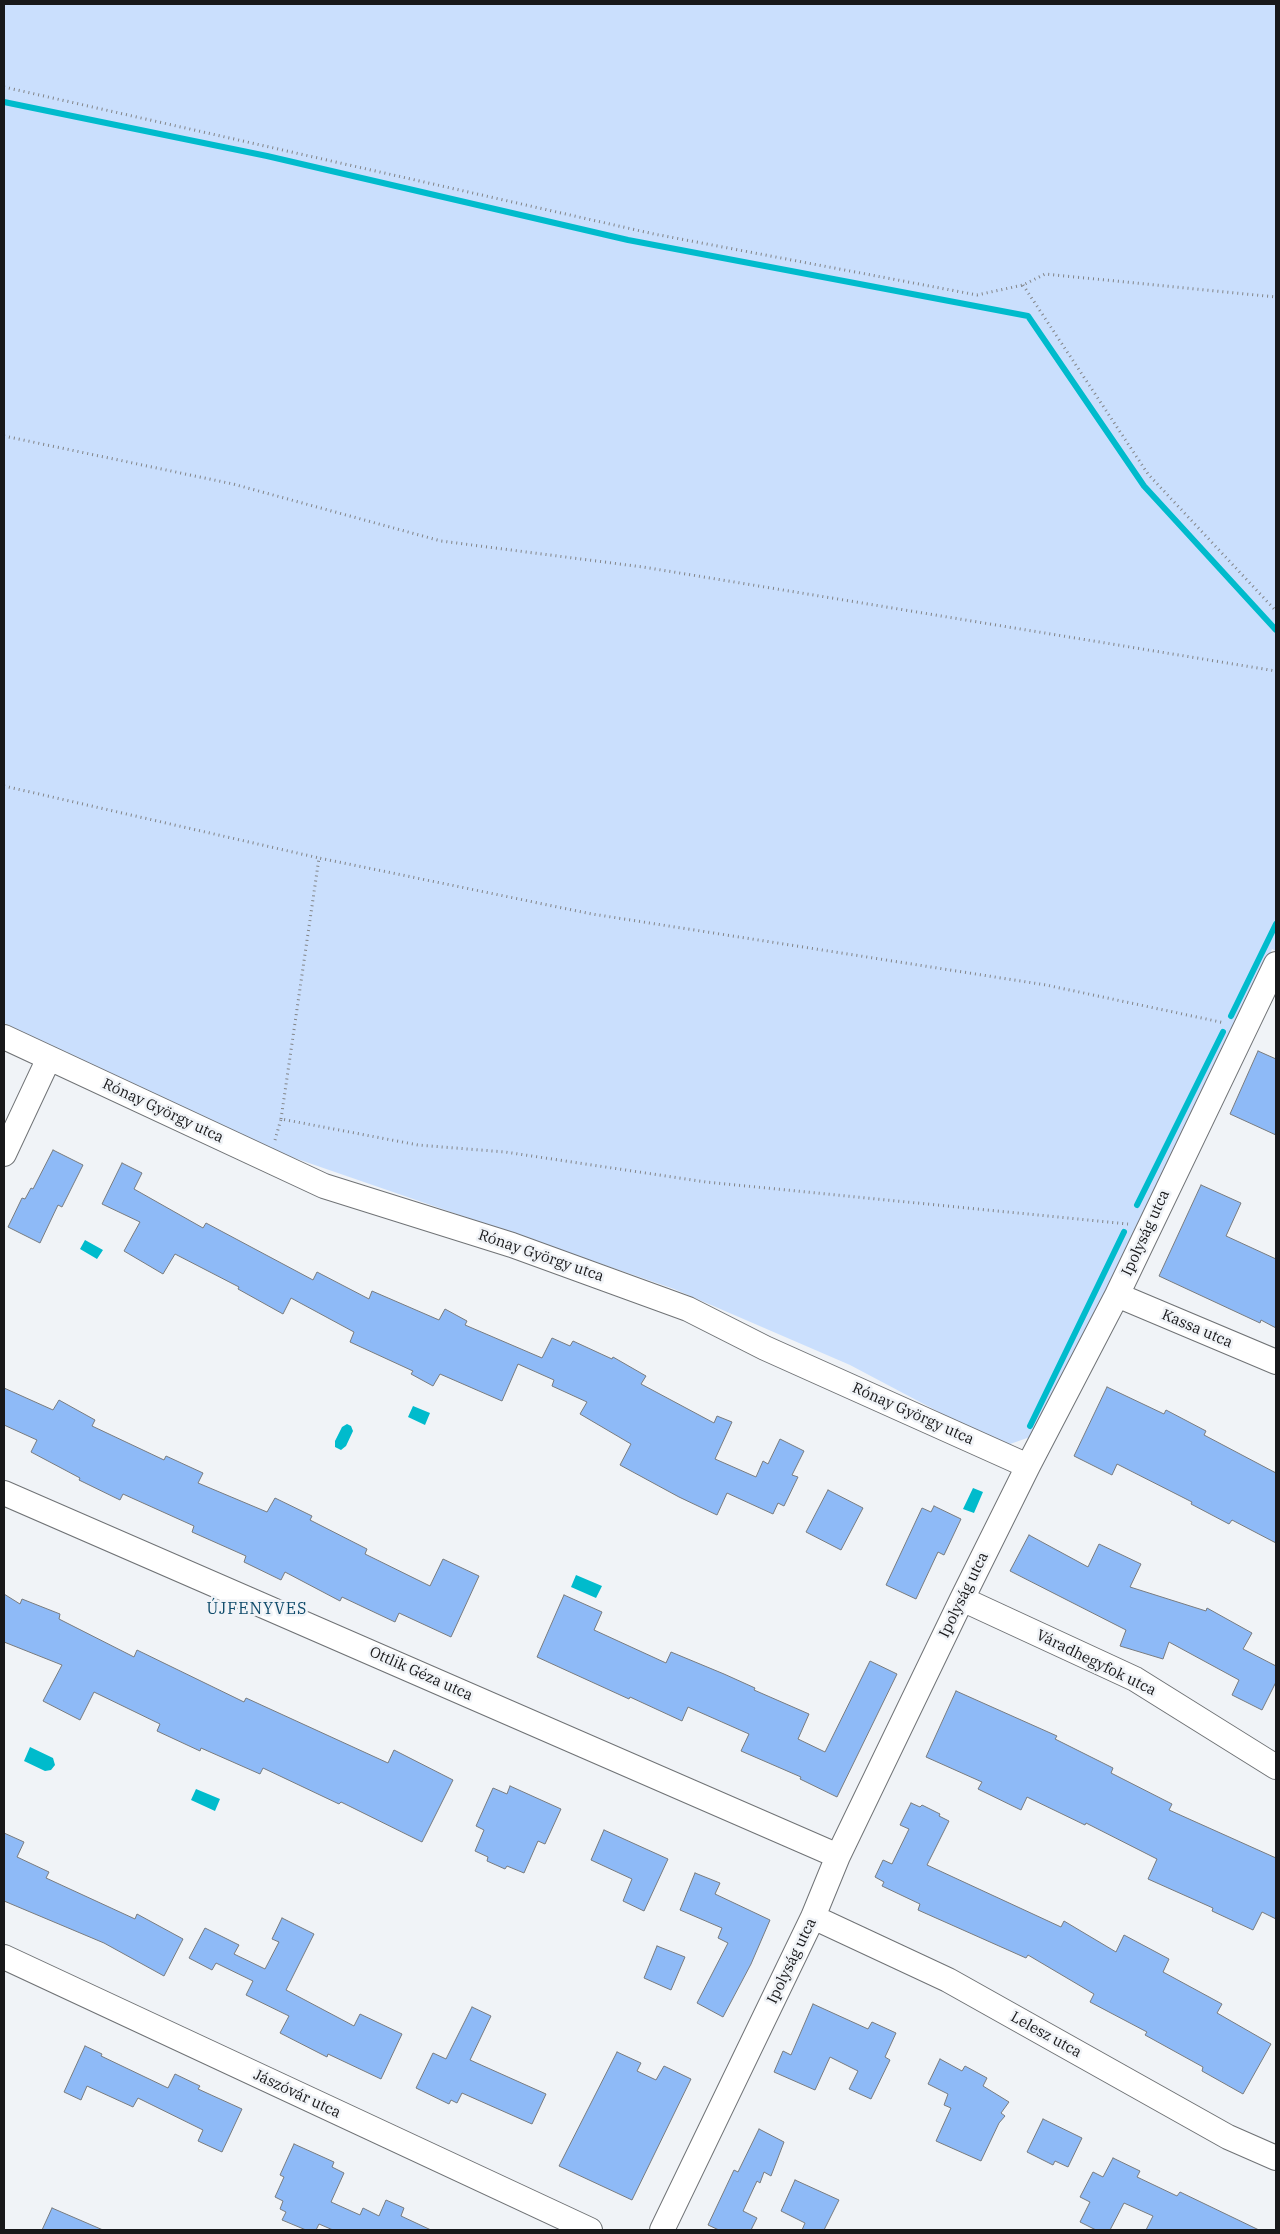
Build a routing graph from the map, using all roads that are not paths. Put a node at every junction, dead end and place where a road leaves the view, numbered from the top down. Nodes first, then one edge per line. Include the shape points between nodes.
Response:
1 (1274, 975) edge
2 (4, 1037) edge
3 (49, 1058) junction
4 (4, 1154) edge
5 (1117, 1296) junction
6 (1276, 1362) edge
7 (1028, 1466) junction
8 (4, 1493) edge
9 (962, 1599) junction
10 (1276, 1768) edge
11 (838, 1856) junction
12 (813, 1917) junction
13 (4, 1957) edge
14 (1276, 2158) edge
15 (590, 2230) edge
16 (662, 2230) edge

1 - 5 street, Ipolyság utca via 1244,1028
2 - 3 street, Rónay György utca
3 - 4 street
3 - 7 street, Rónay György utca via 324,1186 512,1245 688,1309 765,1348
5 - 6 street, Kassa utca
5 - 7 street, Ipolyság utca
7 - 9 street, Ipolyság utca
8 - 11 street, Ottlik Géza utca
9 - 10 street, Váradhegyfok utca via 1135,1679
9 - 11 street, Ipolyság utca
11 - 12 street, Ipolyság utca
12 - 14 street, Lelesz utca via 948,1980 1228,2137
12 - 16 street, Ipolyság utca
13 - 15 street, Jászóvár utca

